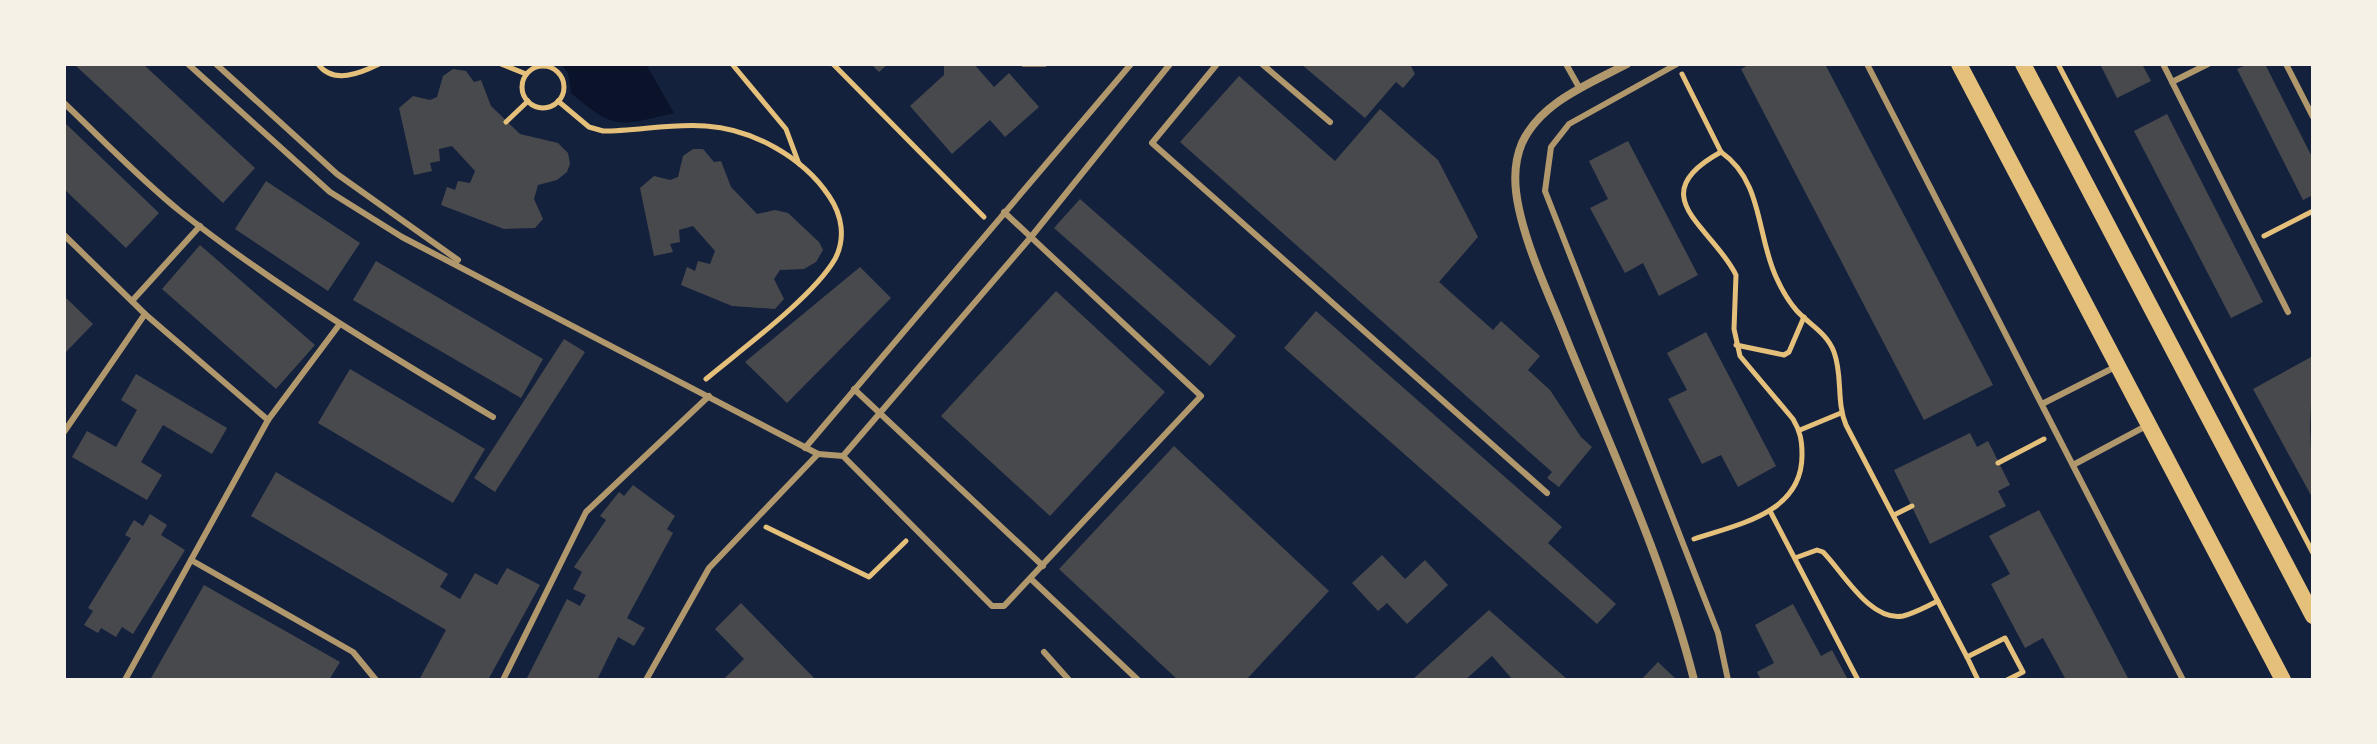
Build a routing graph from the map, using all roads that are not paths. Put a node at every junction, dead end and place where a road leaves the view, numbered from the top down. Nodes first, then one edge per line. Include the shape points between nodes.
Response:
1 (188, 64) edge
2 (216, 64) edge
3 (1131, 64) edge
4 (1170, 64) edge
5 (1217, 64) edge
6 (1262, 64) edge
7 (1566, 64) edge
8 (1627, 64) edge
9 (1867, 64) edge
10 (1959, 64) edge
11 (2023, 64) edge
12 (2163, 64) edge
13 (2208, 64) edge
14 (2286, 64) edge
15 (1678, 65) edge
16 (2172, 82) junction
17 (1580, 89) junction
18 (64, 103) edge
19 (2313, 117) edge
20 (1330, 122) dead end
21 (1004, 212) junction
22 (200, 226) junction
23 (64, 235) edge
24 (1031, 237) junction
25 (470, 269) junction
26 (132, 301) junction
27 (2288, 312) dead end
28 (145, 314) junction
29 (339, 325) junction
30 (2118, 366) junction
31 (854, 389) junction
32 (705, 394) junction
33 (2042, 404) junction
34 (880, 411) junction
35 (493, 417) dead end
36 (268, 420) junction
37 (2149, 424) junction
38 (64, 432) edge
39 (805, 448) junction
40 (818, 454) junction
41 (843, 456) junction
42 (2073, 465) junction
43 (1547, 493) dead end
44 (191, 560) junction
45 (1043, 566) junction
46 (1031, 579) junction
47 (2313, 616) edge
48 (1044, 652) dead end
49 (125, 680) edge
50 (376, 680) edge
51 (503, 680) edge
52 (646, 680) edge
53 (1069, 680) edge
54 (1138, 680) edge
55 (1694, 680) edge
56 (1728, 680) edge
57 (2183, 680) edge
58 (2283, 680) edge

1 - 25 lane via 330,192 402,237
2 - 25 lane via 337,174
3 - 21 lane
4 - 24 lane
5 - 43 lane via 1152,143
6 - 20 lane
7 - 17 lane
8 - 17 street
9 - 33 lane
10 - 30 main road
11 - 47 main road
12 - 16 lane
13 - 16 lane
14 - 19 lane
15 - 56 lane via 1569,124 1551,147 1545,191 1718,633
16 - 27 lane
17 - 55 street via 1544,114 1522,144 1515,176 1519,208 1669,594
18 - 22 lane
21 - 24 lane
21 - 31 lane
22 - 26 lane
22 - 29 lane
23 - 26 lane
24 - 34 lane
24 - 45 lane via 1201,396
25 - 32 lane
26 - 28 lane
28 - 36 lane
28 - 38 lane
29 - 35 lane
29 - 36 lane
30 - 33 lane
30 - 37 main road
31 - 34 lane
31 - 39 lane
32 - 39 lane
32 - 51 lane via 586,512
33 - 42 lane
34 - 41 lane
34 - 45 lane
36 - 44 lane
37 - 42 lane
37 - 58 main road
39 - 40 lane
40 - 41 lane
40 - 52 lane via 709,568
41 - 46 lane via 992,606 1004,606
42 - 57 lane
44 - 49 lane
44 - 50 lane via 353,652
45 - 46 lane
46 - 54 lane
48 - 53 lane

